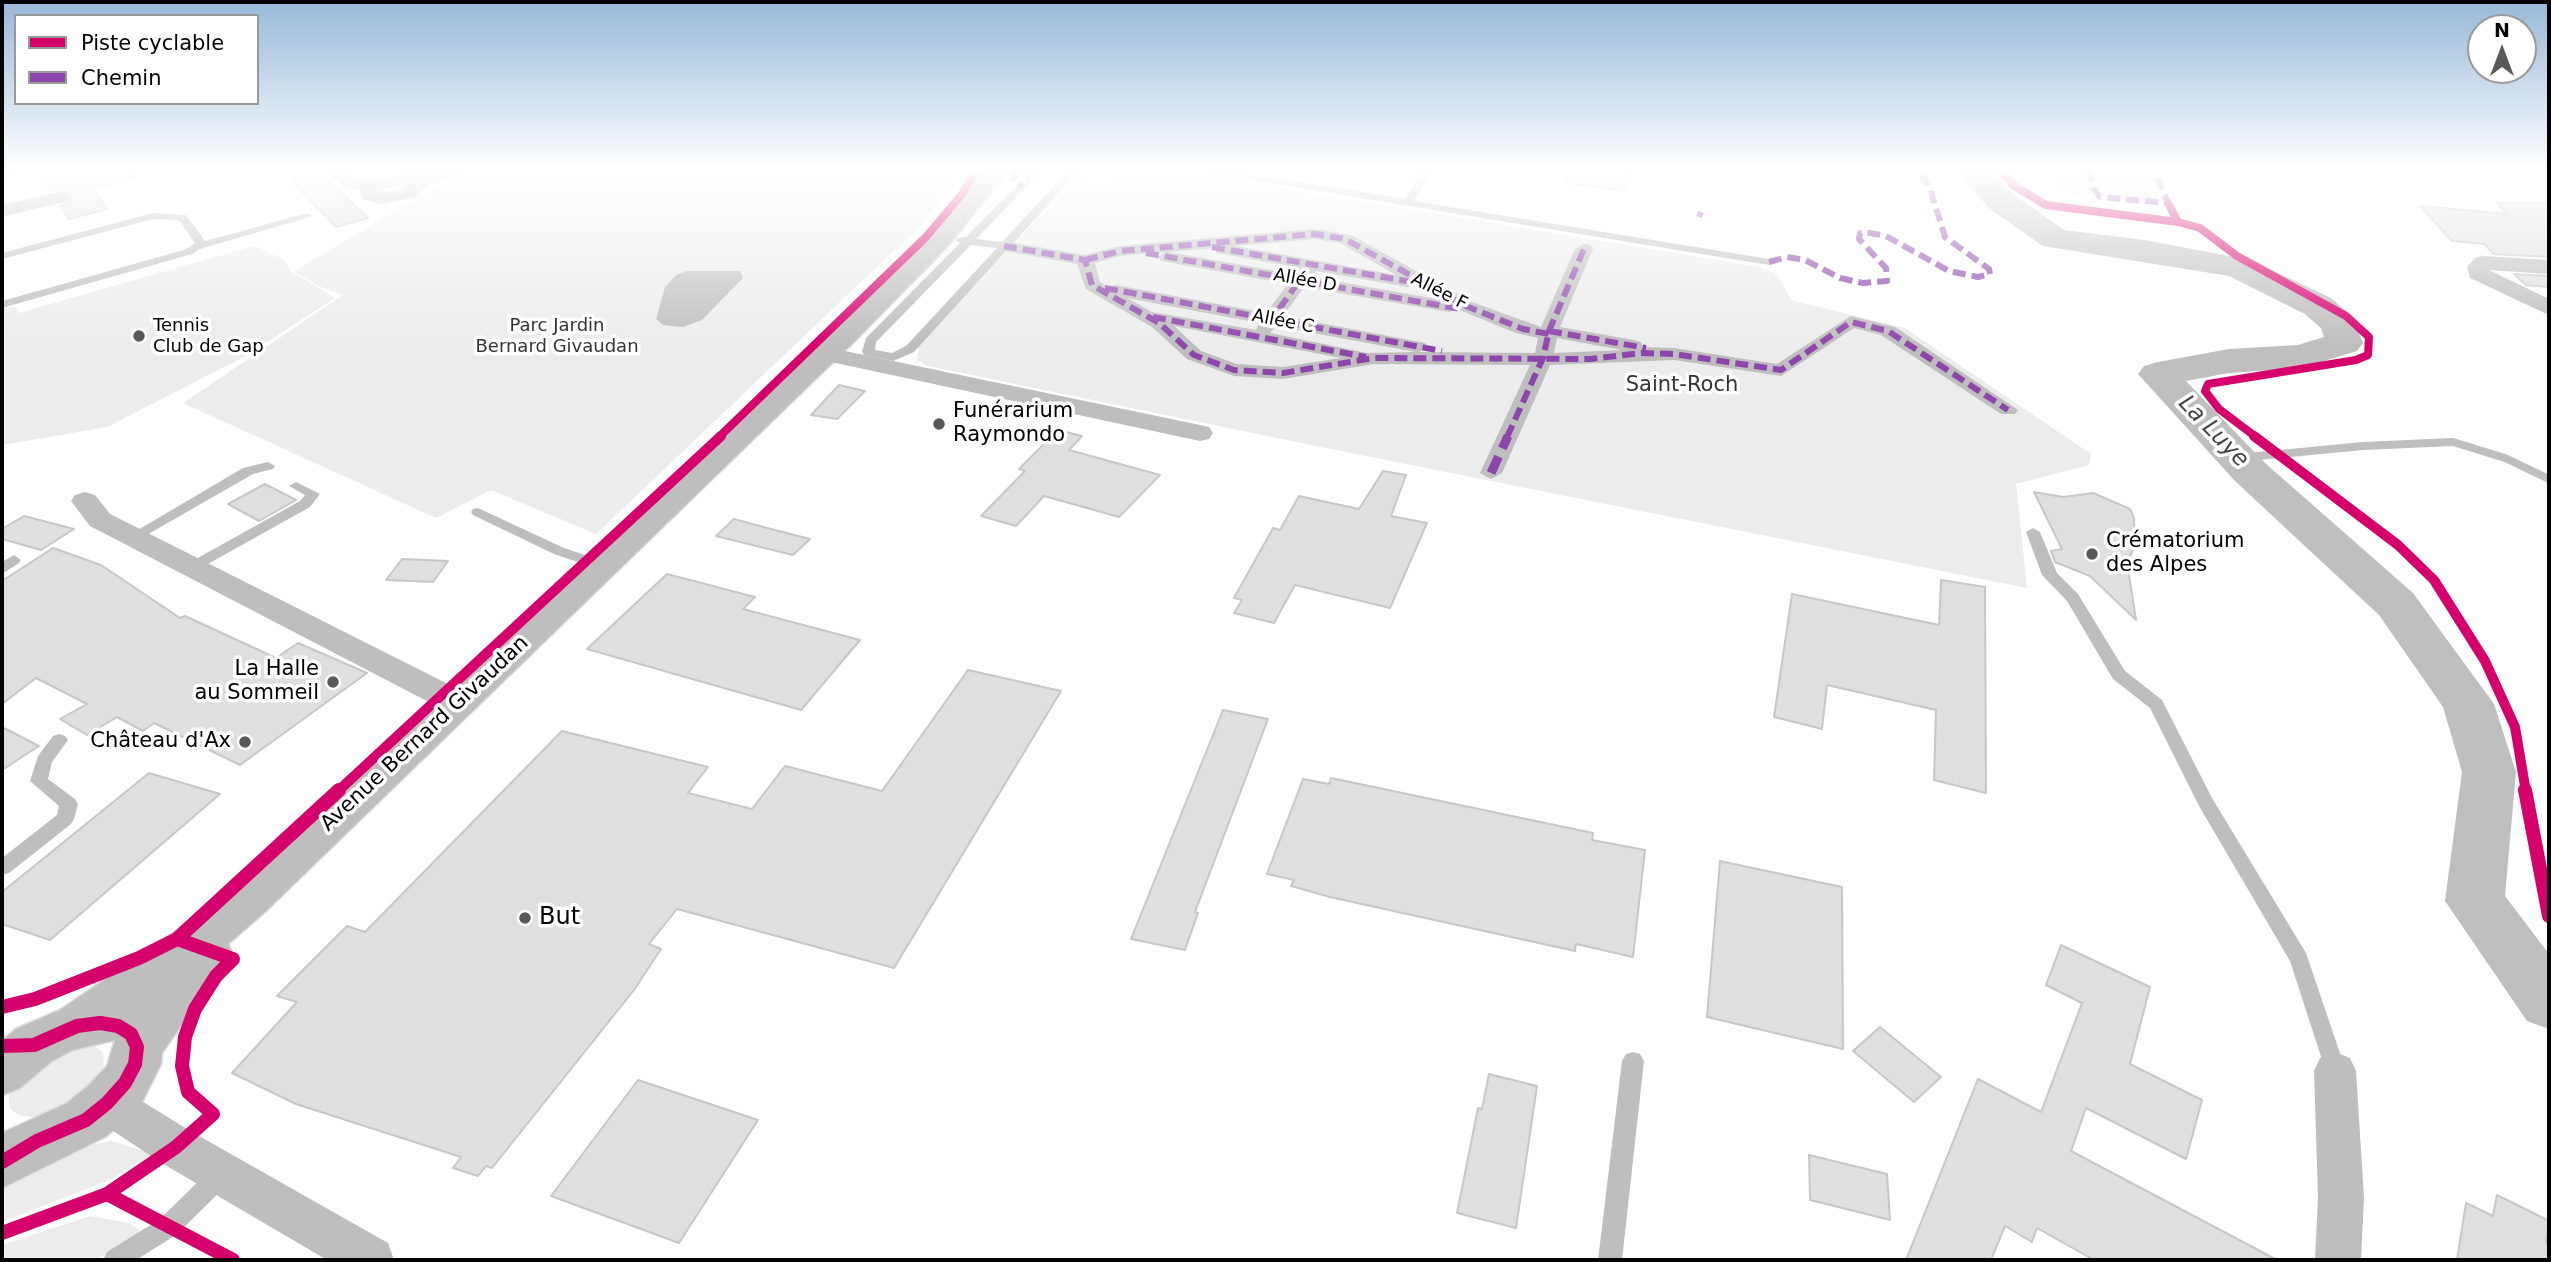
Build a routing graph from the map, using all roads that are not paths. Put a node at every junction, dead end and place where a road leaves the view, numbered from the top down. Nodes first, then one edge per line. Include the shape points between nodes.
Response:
1 (108, 228) edge
2 (188, 228) edge
3 (265, 228) edge
4 (960, 228) edge
5 (967, 228) edge
6 (1021, 228) edge
7 (1568, 228) edge
8 (954, 239) junction
9 (1202, 245) junction
10 (200, 246) junction
11 (1004, 246) junction
12 (1584, 249) dead end
13 (1130, 250) junction
14 (2, 256) edge
15 (1085, 260) junction
16 (1769, 262) dead end
17 (1311, 265) junction
18 (2549, 267) edge
19 (1300, 280) junction
20 (1421, 284) junction
21 (1095, 286) junction
22 (2, 305) edge
23 (2549, 308) edge
24 (1480, 312) junction
25 (1146, 315) junction
26 (1271, 319) junction
27 (1549, 333) junction
28 (1259, 337) junction
29 (826, 354) junction
30 (1674, 354) junction
31 (1471, 356) junction
32 (1374, 358) junction
33 (1543, 358) junction
34 (877, 359) junction
35 (2008, 410) dead end
36 (1200, 433) dead end
37 (268, 466) dead end
38 (1491, 473) dead end
39 (296, 486) dead end
40 (85, 501) dead end
41 (478, 512) dead end
42 (2033, 532) dead end
43 (134, 537) junction
44 (604, 566) junction
45 (191, 567) junction
46 (458, 703) junction
47 (59, 740) dead end
48 (2, 868) edge
49 (251, 897) junction
50 (77, 1026) junction
51 (137, 1047) junction
52 (1633, 1060) dead end
53 (2, 1072) edge
54 (2335, 1072) joint
55 (107, 1103) junction
56 (13, 1148) edge
57 (223, 1173) junction
58 (115, 1260) edge
59 (370, 1260) edge
60 (1610, 1260) edge
61 (2338, 1260) edge

1 - 14 lane
2 - 10 lane
3 - 10 lane
4 - 8 main road, Avenue Bernard Givaudan
5 - 8 lane
6 - 11 lane
7 - 16 lane
8 - 11 lane
8 - 29 main road, Avenue Bernard Givaudan
8 - 34 lane via 870,341 868,352
9 - 13 street, Allée F
9 - 17 street
9 - 20 street, Allée F via 1276,235 1345,239
10 - 22 lane
11 - 15 street
11 - 34 lane via 910,349
12 - 27 street
13 - 15 street, Allée F
13 - 19 street, Allée D
15 - 21 street
17 - 19 street
17 - 20 street
18 - 23 street via 2483,263 2477,267 2478,273 2490,280
19 - 24 street, Allée D
19 - 26 street
20 - 24 street, Allée F
21 - 25 street
21 - 26 street, Allée C
24 - 27 street, Allée F via 1522,329
25 - 28 street
25 - 32 street via 1194,355 1234,370 1283,373
26 - 28 street
26 - 31 street, Allée C
27 - 30 street, Allée F
27 - 33 street
28 - 32 street
29 - 34 street
29 - 44 main road, Avenue Bernard Givaudan
30 - 33 street
30 - 35 street via 1781,369 1851,322 1888,331
31 - 32 street
31 - 33 street
33 - 38 street
34 - 36 street
37 - 43 lane via 248,471
39 - 45 lane via 313,494 305,504
40 - 43 street via 100,520
41 - 44 lane via 559,551
42 - 54 lane via 2050,575 2073,598 2119,675 2156,704 2205,801 2299,960
43 - 45 street
44 - 46 main road, Avenue Bernard Givaudan
45 - 46 street
46 - 49 main road, Avenue Bernard Givaudan
47 - 48 lane via 44,761 39,781 69,804 65,819
49 - 50 main road via 193,945
49 - 51 main road via 187,975
50 - 51 main road via 118,1026 131,1034
50 - 53 main road via 33,1045
51 - 55 main road via 125,1083
52 - 60 lane
54 - 61 street via 2341,1198
55 - 56 main road via 86,1120
55 - 57 street
57 - 58 lane via 168,1227
57 - 59 street

